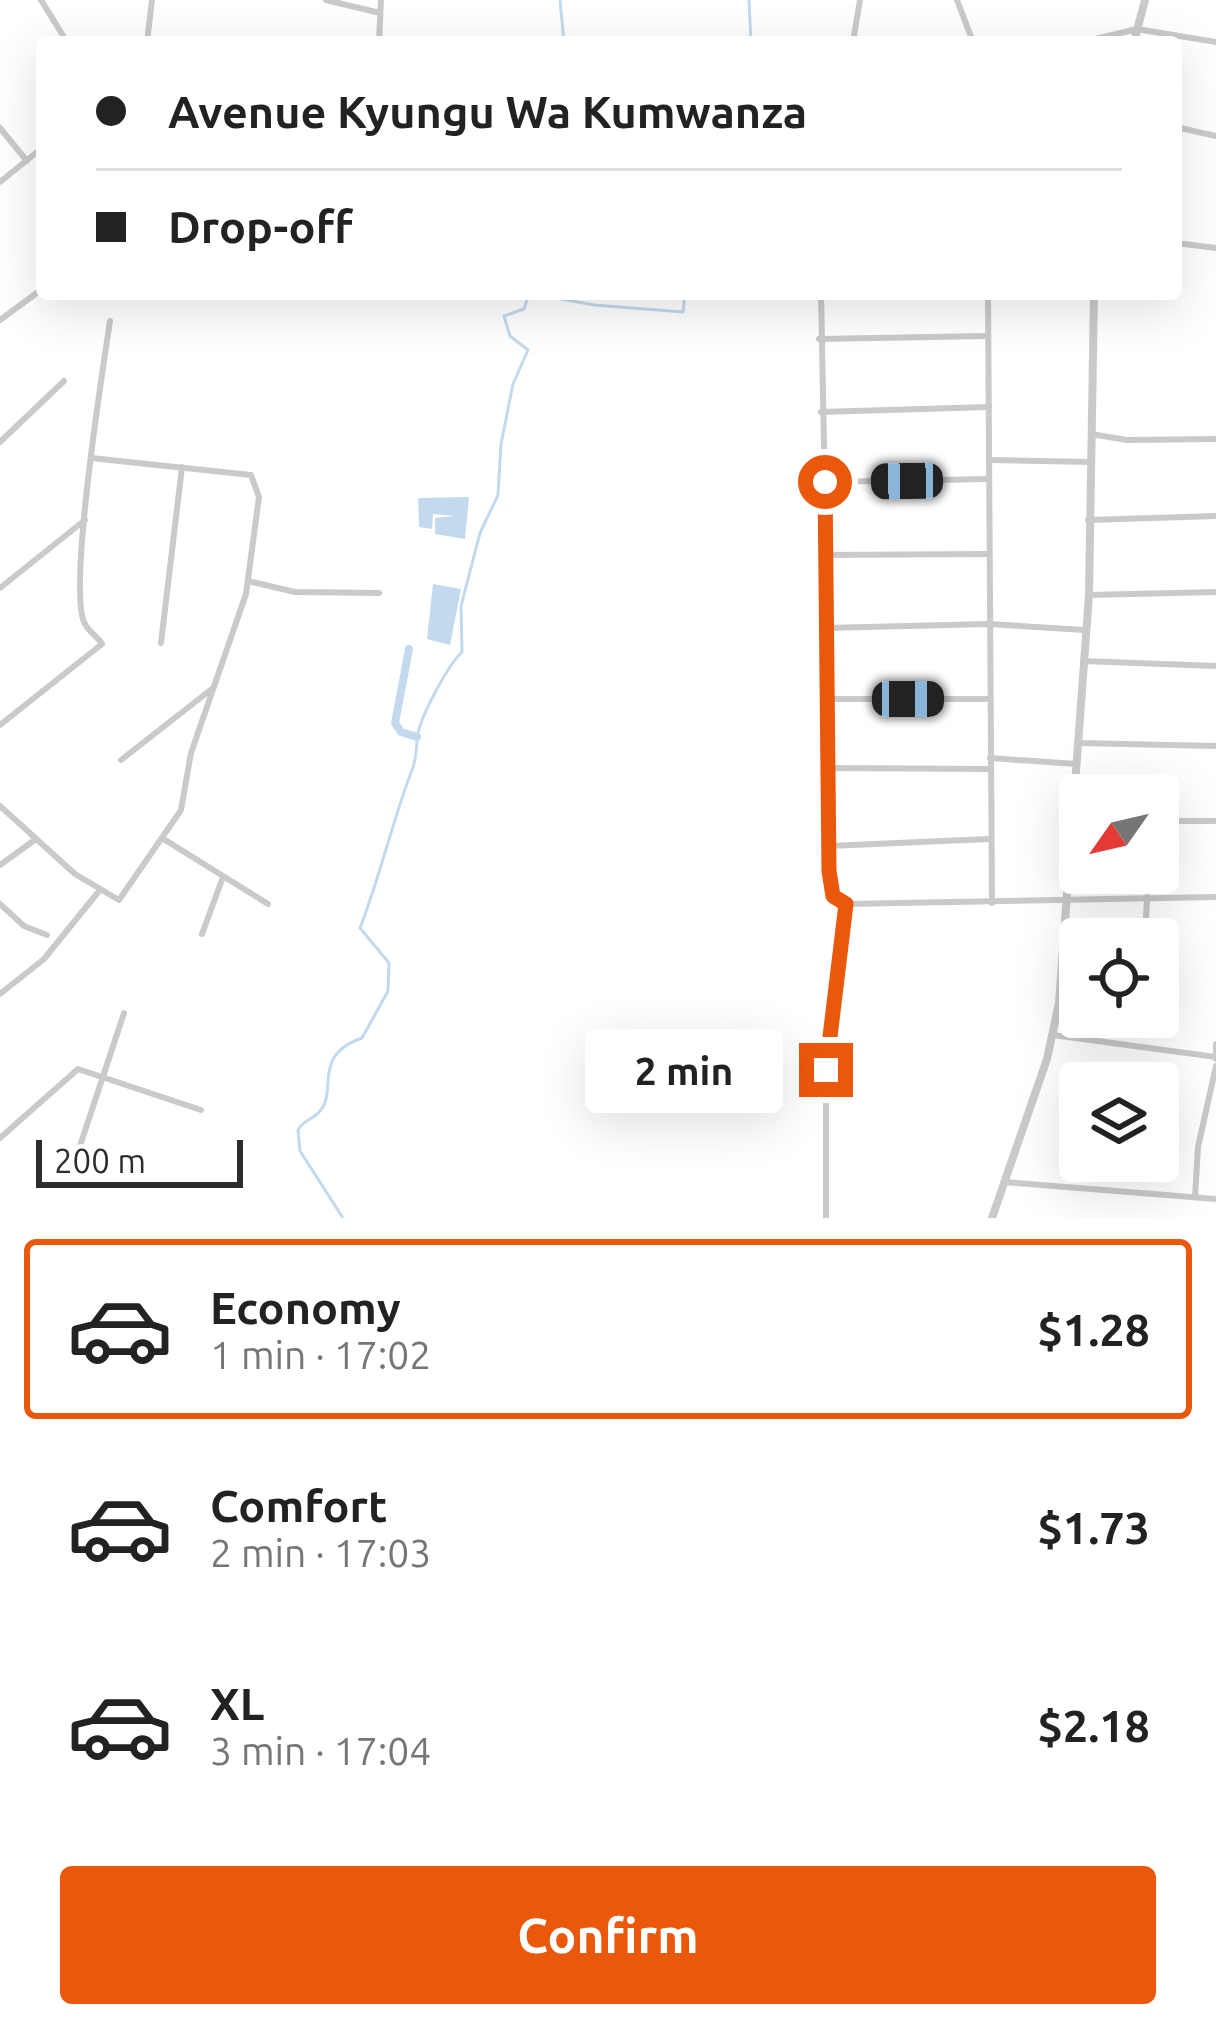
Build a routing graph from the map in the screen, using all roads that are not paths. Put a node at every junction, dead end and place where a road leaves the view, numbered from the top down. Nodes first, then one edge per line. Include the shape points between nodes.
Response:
1 (41, 0) edge
2 (152, 0) edge
3 (326, 0) edge
4 (381, 0) edge
5 (860, 0) edge
6 (957, 0) edge
7 (1144, 0) edge
8 (380, 14) junction
9 (1137, 28) junction
10 (63, 36) edge
11 (148, 36) edge
12 (379, 36) edge
13 (854, 36) edge
14 (971, 36) edge
15 (1106, 36) edge
16 (1135, 36) edge
17 (1216, 42) edge
18 (0, 128) edge
19 (1182, 128) edge
20 (1216, 136) edge
21 (36, 152) edge
22 (26, 160) junction
23 (0, 182) edge
24 (1182, 244) edge
25 (1216, 248) edge
26 (36, 293) edge
27 (820, 300) edge
28 (988, 300) edge
29 (1094, 300) edge
30 (0, 320) edge
31 (110, 321) dead end
32 (986, 337) junction
33 (819, 340) junction
34 (64, 381) dead end
35 (989, 407) junction
36 (821, 412) junction
37 (1091, 434) junction
38 (1216, 439) edge
39 (0, 442) edge
40 (91, 458) junction
41 (988, 460) junction
42 (1091, 462) junction
43 (182, 466) junction
44 (989, 479) junction
45 (825, 482) junction
46 (1216, 516) edge
47 (85, 520) junction
48 (1088, 520) junction
49 (990, 554) junction
50 (825, 555) junction
51 (248, 581) junction
52 (0, 588) edge
53 (379, 592) dead end
54 (1216, 592) edge
55 (1089, 596) junction
56 (989, 625) junction
57 (826, 628) junction
58 (1084, 630) junction
59 (161, 643) dead end
60 (1083, 661) junction
61 (1216, 666) edge
62 (214, 687) junction
63 (827, 699) junction
64 (990, 699) junction
65 (0, 725) edge
66 (1078, 743) junction
67 (1216, 746) edge
68 (990, 758) junction
69 (121, 760) dead end
70 (1076, 764) junction
71 (828, 768) junction
72 (988, 769) junction
73 (1076, 774) edge
74 (0, 806) edge
75 (1179, 820) edge
76 (1216, 821) edge
77 (37, 838) junction
78 (162, 838) junction
79 (989, 839) junction
80 (829, 846) junction
81 (0, 865) edge
82 (224, 877) junction
83 (99, 891) junction
84 (1068, 894) edge
85 (1147, 897) junction
86 (1216, 897) edge
87 (1067, 901) junction
88 (992, 903) junction
89 (0, 904) edge
90 (268, 904) dead end
91 (846, 904) junction
92 (1146, 918) edge
93 (202, 934) dead end
94 (47, 935) dead end
95 (0, 994) edge
96 (124, 1013) dead end
97 (1053, 1036) junction
98 (1216, 1044) edge
99 (1216, 1061) edge
100 (100, 1077) junction
101 (201, 1110) dead end
102 (0, 1138) edge
103 (72, 1170) dead end
104 (1004, 1182) junction
105 (1195, 1197) junction
106 (1216, 1199) edge
107 (826, 1218) edge
108 (992, 1218) edge

1 - 10 street
2 - 11 street
3 - 8 street
4 - 8 street
5 - 13 street
6 - 14 street
7 - 9 street
8 - 12 street
9 - 15 street
9 - 16 street
9 - 17 street
18 - 22 street
19 - 20 street
21 - 22 street
22 - 23 street
24 - 25 street
26 - 30 street
27 - 33 street
28 - 32 street
29 - 37 street
31 - 40 street
32 - 33 street
32 - 35 street
33 - 36 street
34 - 39 street
35 - 36 street
35 - 41 street
36 - 45 street
37 - 38 street
37 - 42 street
40 - 43 street
40 - 47 street
41 - 42 street
41 - 44 street
42 - 48 street
43 - 51 street via 246,472 254,480
43 - 59 street
44 - 45 street
44 - 49 street
45 - 50 street
46 - 48 street
47 - 52 street
47 - 65 street via 82,620 102,644
48 - 55 street
49 - 50 street
49 - 56 street
50 - 57 street
51 - 53 street via 295,592
51 - 62 street
54 - 55 street
55 - 58 street
56 - 57 street
56 - 58 street
56 - 64 street
57 - 63 street
58 - 60 street
60 - 61 street
60 - 66 street
62 - 69 street
62 - 78 street via 181,809
63 - 64 street
63 - 71 street
64 - 68 street
66 - 67 street
66 - 70 street
68 - 70 street
68 - 72 street
70 - 73 street
71 - 72 street
71 - 80 street
72 - 79 street
74 - 77 street
75 - 76 street
77 - 81 street
77 - 83 street
78 - 82 street
78 - 83 street via 119,900
79 - 80 street
79 - 88 street
80 - 91 street via 833,896
82 - 90 street
82 - 93 street
83 - 95 street via 44,959
84 - 87 street
85 - 86 street
85 - 87 street
85 - 92 street
87 - 88 street
87 - 97 street
88 - 91 street
89 - 94 street
91 - 107 street via 826,1070
96 - 100 street
97 - 99 street
97 - 104 street
98 - 99 street
99 - 105 street
100 - 101 street
100 - 102 street via 71,1072
100 - 103 street
104 - 105 street
104 - 108 street
105 - 106 street

